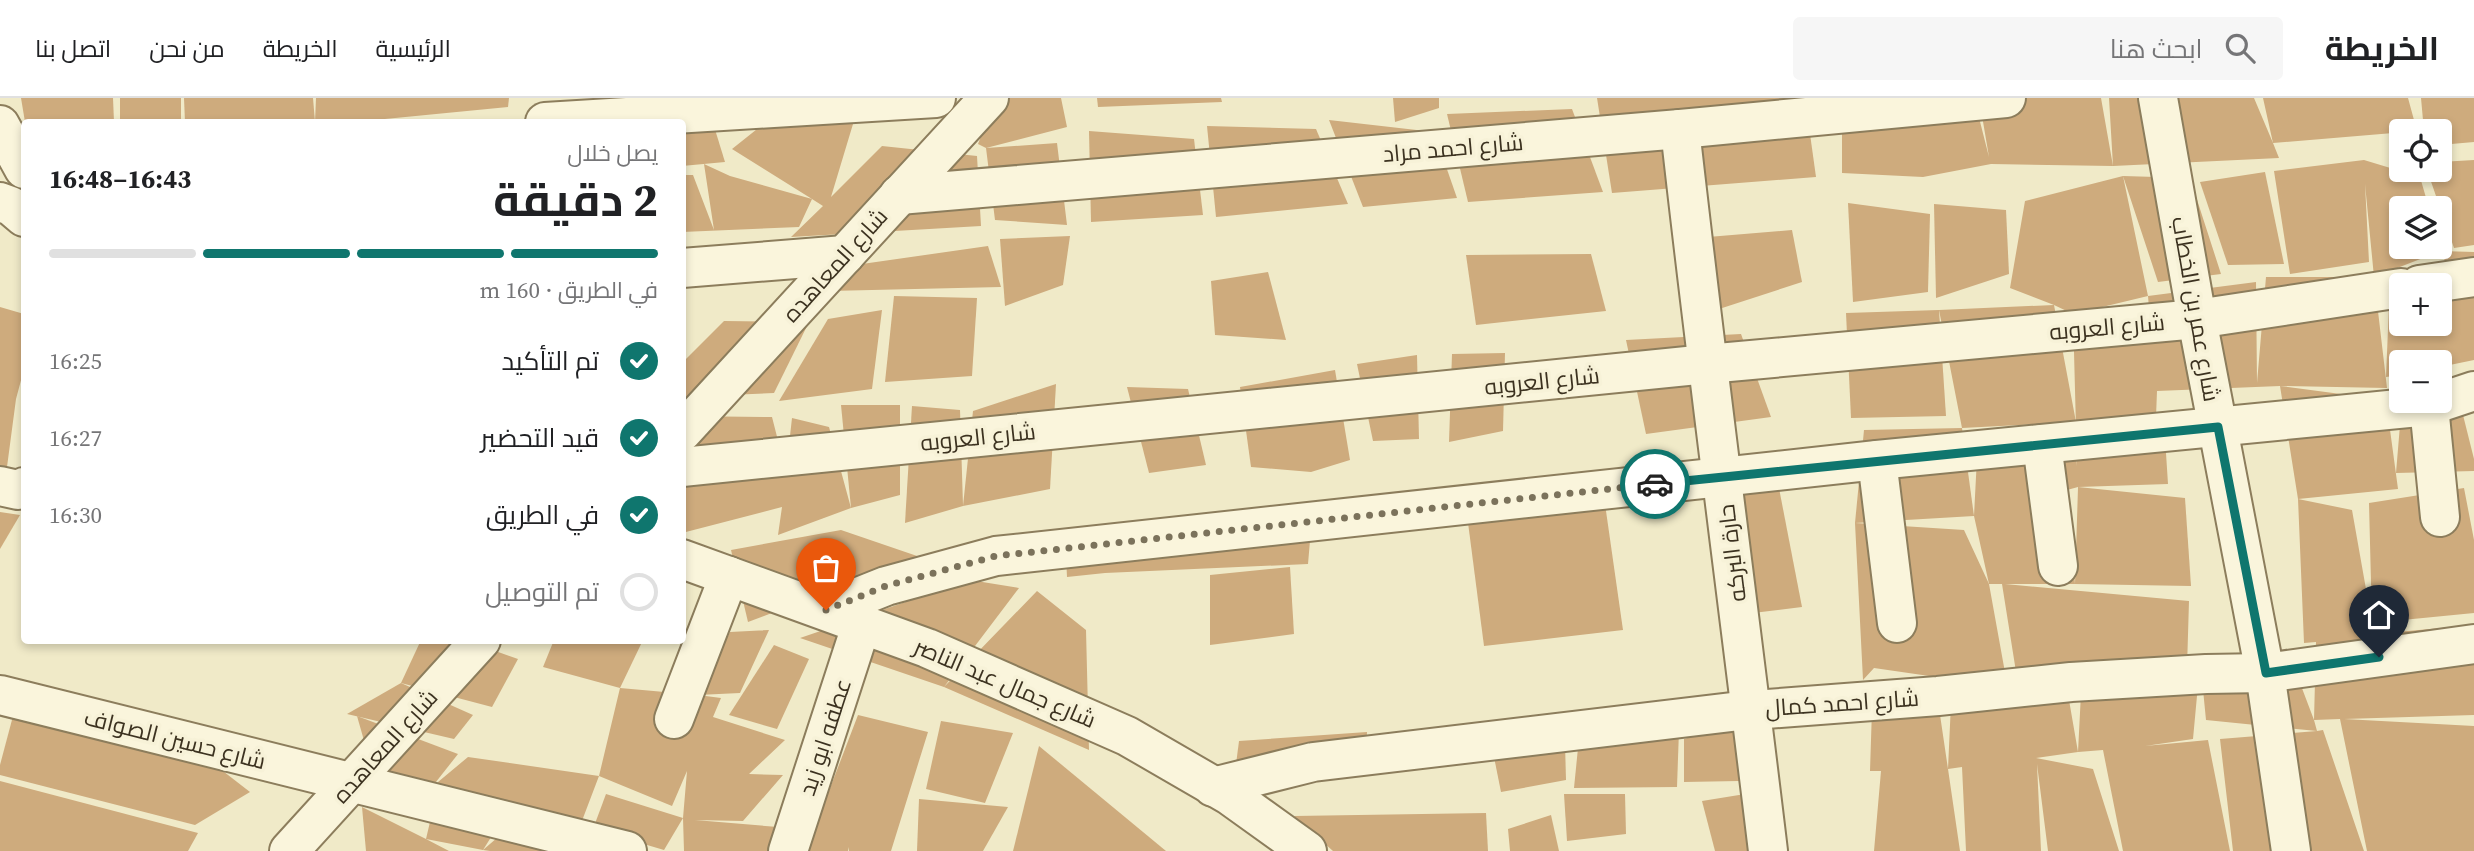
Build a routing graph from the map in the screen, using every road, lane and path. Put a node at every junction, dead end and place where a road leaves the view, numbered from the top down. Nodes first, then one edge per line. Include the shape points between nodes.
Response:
1 (936, 98) edge
2 (989, 98) edge
3 (2006, 98) edge
4 (2158, 98) edge
5 (594, 119) edge
6 (1680, 129) junction
7 (899, 195) junction
8 (0, 202) edge
9 (21, 215) edge
10 (845, 255) junction
11 (686, 268) edge
12 (2474, 277) edge
13 (2452, 280) edge
14 (2389, 290) edge
15 (2197, 319) junction
16 (1707, 364) junction
17 (2474, 391) edge
18 (2452, 398) edge
19 (2389, 410) edge
20 (2430, 413) edge
21 (2218, 427) junction
22 (686, 428) edge
23 (2042, 444) junction
24 (1877, 460) junction
25 (686, 467) edge
26 (1723, 477) junction
27 (0, 486) edge
28 (21, 488) edge
29 (2440, 517) dead end
30 (686, 560) edge
31 (2057, 566) dead end
32 (729, 576) junction
33 (826, 610) junction
34 (862, 623) junction
35 (1897, 623) dead end
36 (477, 644) edge
37 (2474, 644) edge
38 (2266, 673) junction
39 (0, 695) edge
40 (1751, 710) junction
41 (674, 719) dead end
42 (350, 783) junction
43 (1213, 787) junction
44 (289, 851) edge
45 (627, 851) edge
46 (788, 851) edge
47 (1307, 851) edge
48 (1768, 851) edge
49 (2291, 851) edge

1 - 5 street
2 - 7 street, شارع المعاهده
3 - 6 street, شارع احمد مراد
4 - 15 street, شارع عمر بن الخطاب
6 - 7 street, شارع احمد مراد
6 - 16 street, حارة البركه
7 - 10 street, شارع المعاهده
8 - 9 street
10 - 11 street
10 - 22 street, شارع المعاهده
12 - 13 street
14 - 15 street, شارع العروبه
15 - 16 street, شارع العروبه
15 - 21 street, شارع عمر بن الخطاب
16 - 25 street, شارع العروبه
16 - 26 street, حارة البركه
17 - 18 street
19 - 21 street
20 - 29 street
21 - 23 street
21 - 38 street, شارع عمر بن الخطاب
23 - 24 street
23 - 31 street
24 - 26 street
24 - 35 street
26 - 33 street via 996,556 886,586
26 - 40 street, حارة البركه
27 - 28 street
30 - 32 street, شارع جمال عبد الناصر
32 - 33 street, شارع جمال عبد الناصر
32 - 41 street
33 - 34 street, شارع جمال عبد الناصر
34 - 43 street, شارع جمال عبد الناصر via 1127,736
34 - 46 street, عطفه ابو زيد
36 - 42 street, شارع المعاهده
37 - 38 street, شارع احمد كمال
38 - 40 street, شارع احمد كمال via 2071,682
38 - 49 street, شارع عمر بن الخطاب
39 - 42 street, شارع حسين الصواف
40 - 43 street, شارع احمد كمال via 1313,762
40 - 48 street, حارة البركه
42 - 44 street, شارع المعاهده
42 - 45 street, شارع حسين الصواف
43 - 47 street, شارع جمال عبد الناصر

